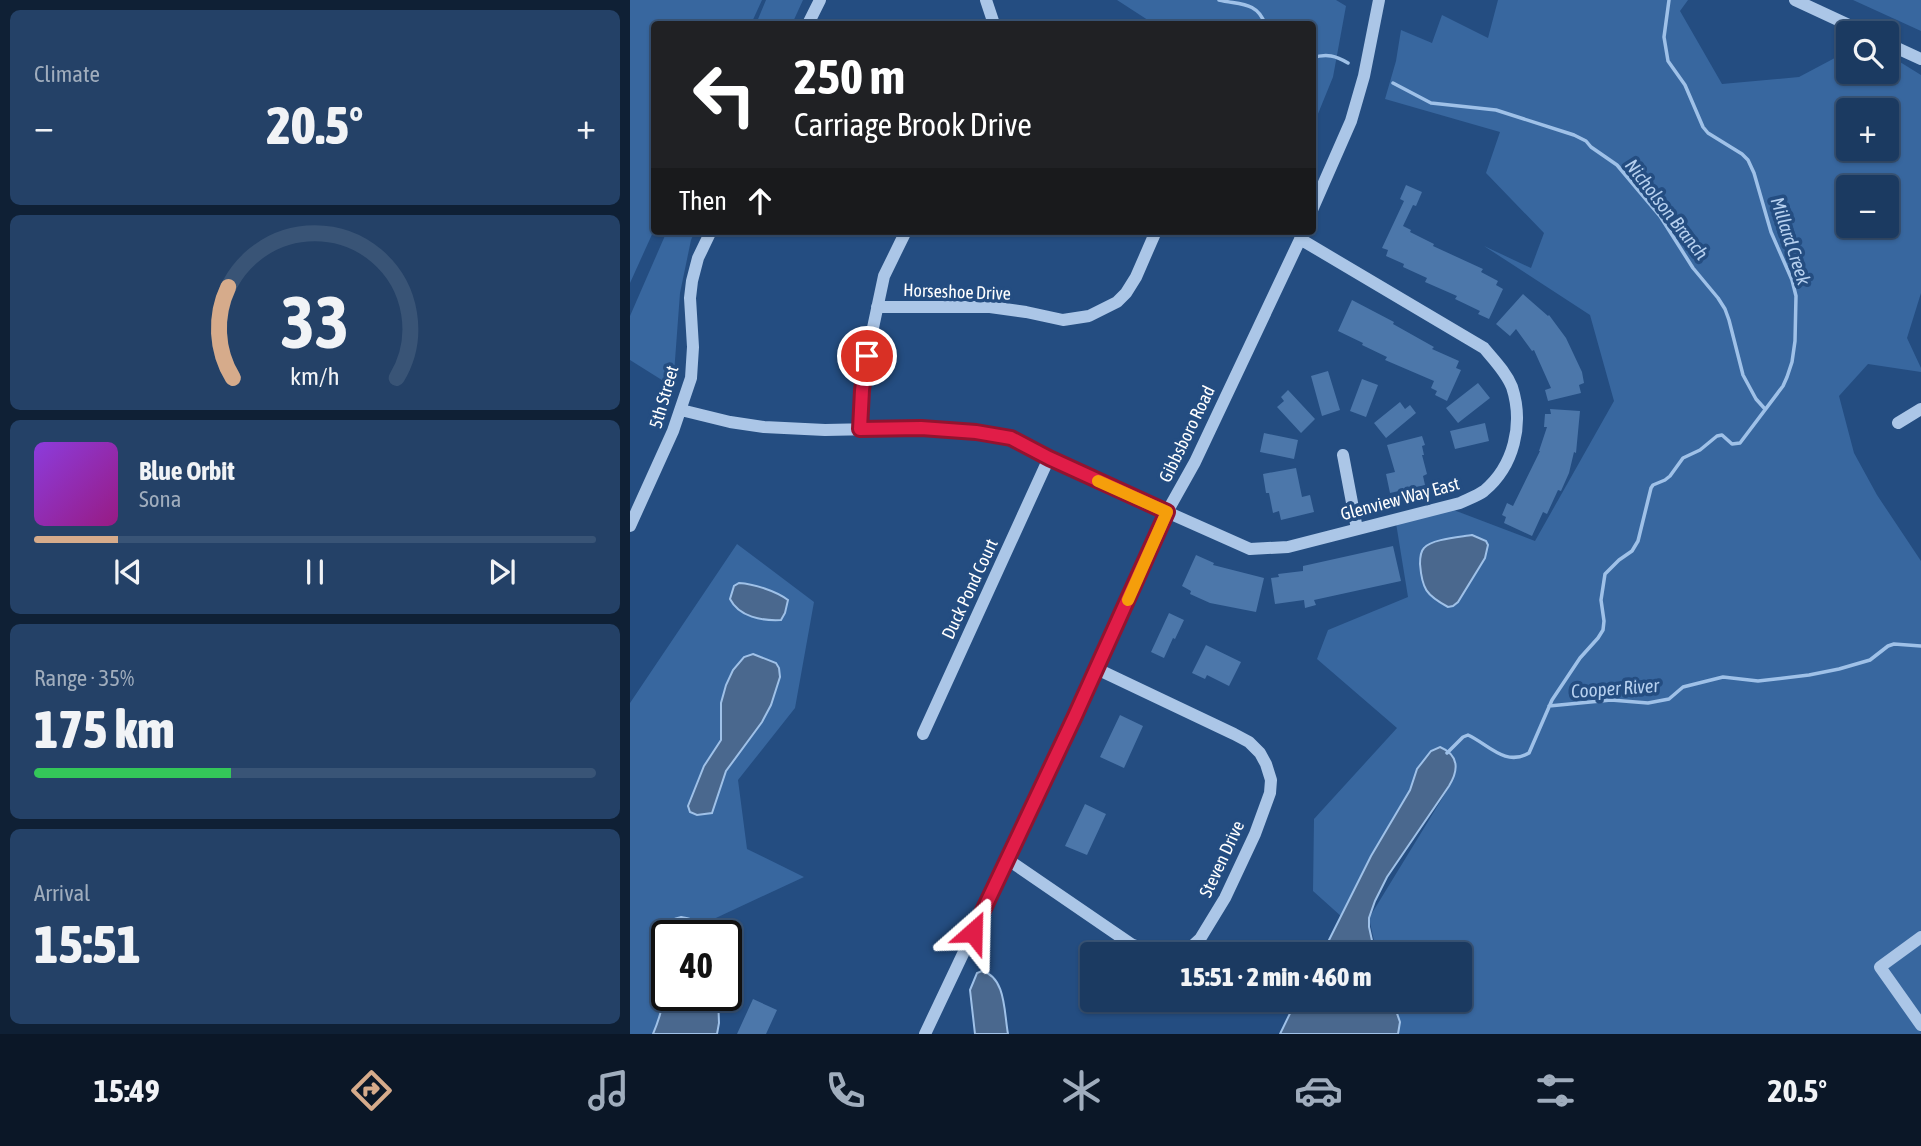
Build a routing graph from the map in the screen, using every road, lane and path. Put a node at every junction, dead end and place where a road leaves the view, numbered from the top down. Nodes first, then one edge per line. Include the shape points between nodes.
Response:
1 (820, 0) edge
2 (986, 0) edge
3 (1379, 0) edge
4 (1795, 0) edge
5 (810, 21) edge
6 (993, 21) edge
7 (1840, 21) edge
8 (1899, 49) edge
9 (1921, 59) edge
10 (1316, 201) edge
11 (708, 235) edge
12 (904, 235) edge
13 (1155, 235) edge
14 (1302, 235) edge
15 (877, 307) junction
16 (681, 410) junction
17 (1921, 410) edge
18 (1898, 422) dead end
19 (860, 429) junction
20 (1343, 455) dead end
21 (1049, 458) junction
22 (1167, 512) junction
23 (630, 526) edge
24 (1357, 529) junction
25 (1097, 669) junction
26 (923, 734) dead end
27 (1007, 859) junction
28 (1921, 937) edge
29 (1921, 1026) edge
30 (925, 1034) edge

1 - 5 street
2 - 6 street
3 - 10 street via 1351,121
4 - 7 street
8 - 9 street
11 - 16 street, 5th Street via 692,281 691,378
12 - 15 street via 884,276
13 - 15 street, Horseshoe Drive via 1126,293 1090,316 1063,320 990,307
14 - 22 street, Gibbsboro Road
14 - 24 street, Glenview Way East via 1483,348 1502,369 1517,411 1508,459 1482,492 1460,503
15 - 19 street
16 - 19 street, Glenview Way East via 764,427
16 - 23 street, 5th Street
17 - 18 street
19 - 21 street, Glenview Way East via 976,432 1011,438
20 - 24 street
21 - 22 street, Glenview Way East
21 - 26 street, Duck Pond Court
22 - 24 street, Glenview Way East via 1250,549 1288,547
22 - 25 street, Gibbsboro Road
25 - 27 street, Gibbsboro Road
25 - 27 street, Steven Drive via 1234,734 1260,753 1271,780 1270,793 1225,898 1188,950 1162,953 1131,944
27 - 30 street, Gibbsboro Road
28 - 29 street via 1880,967

